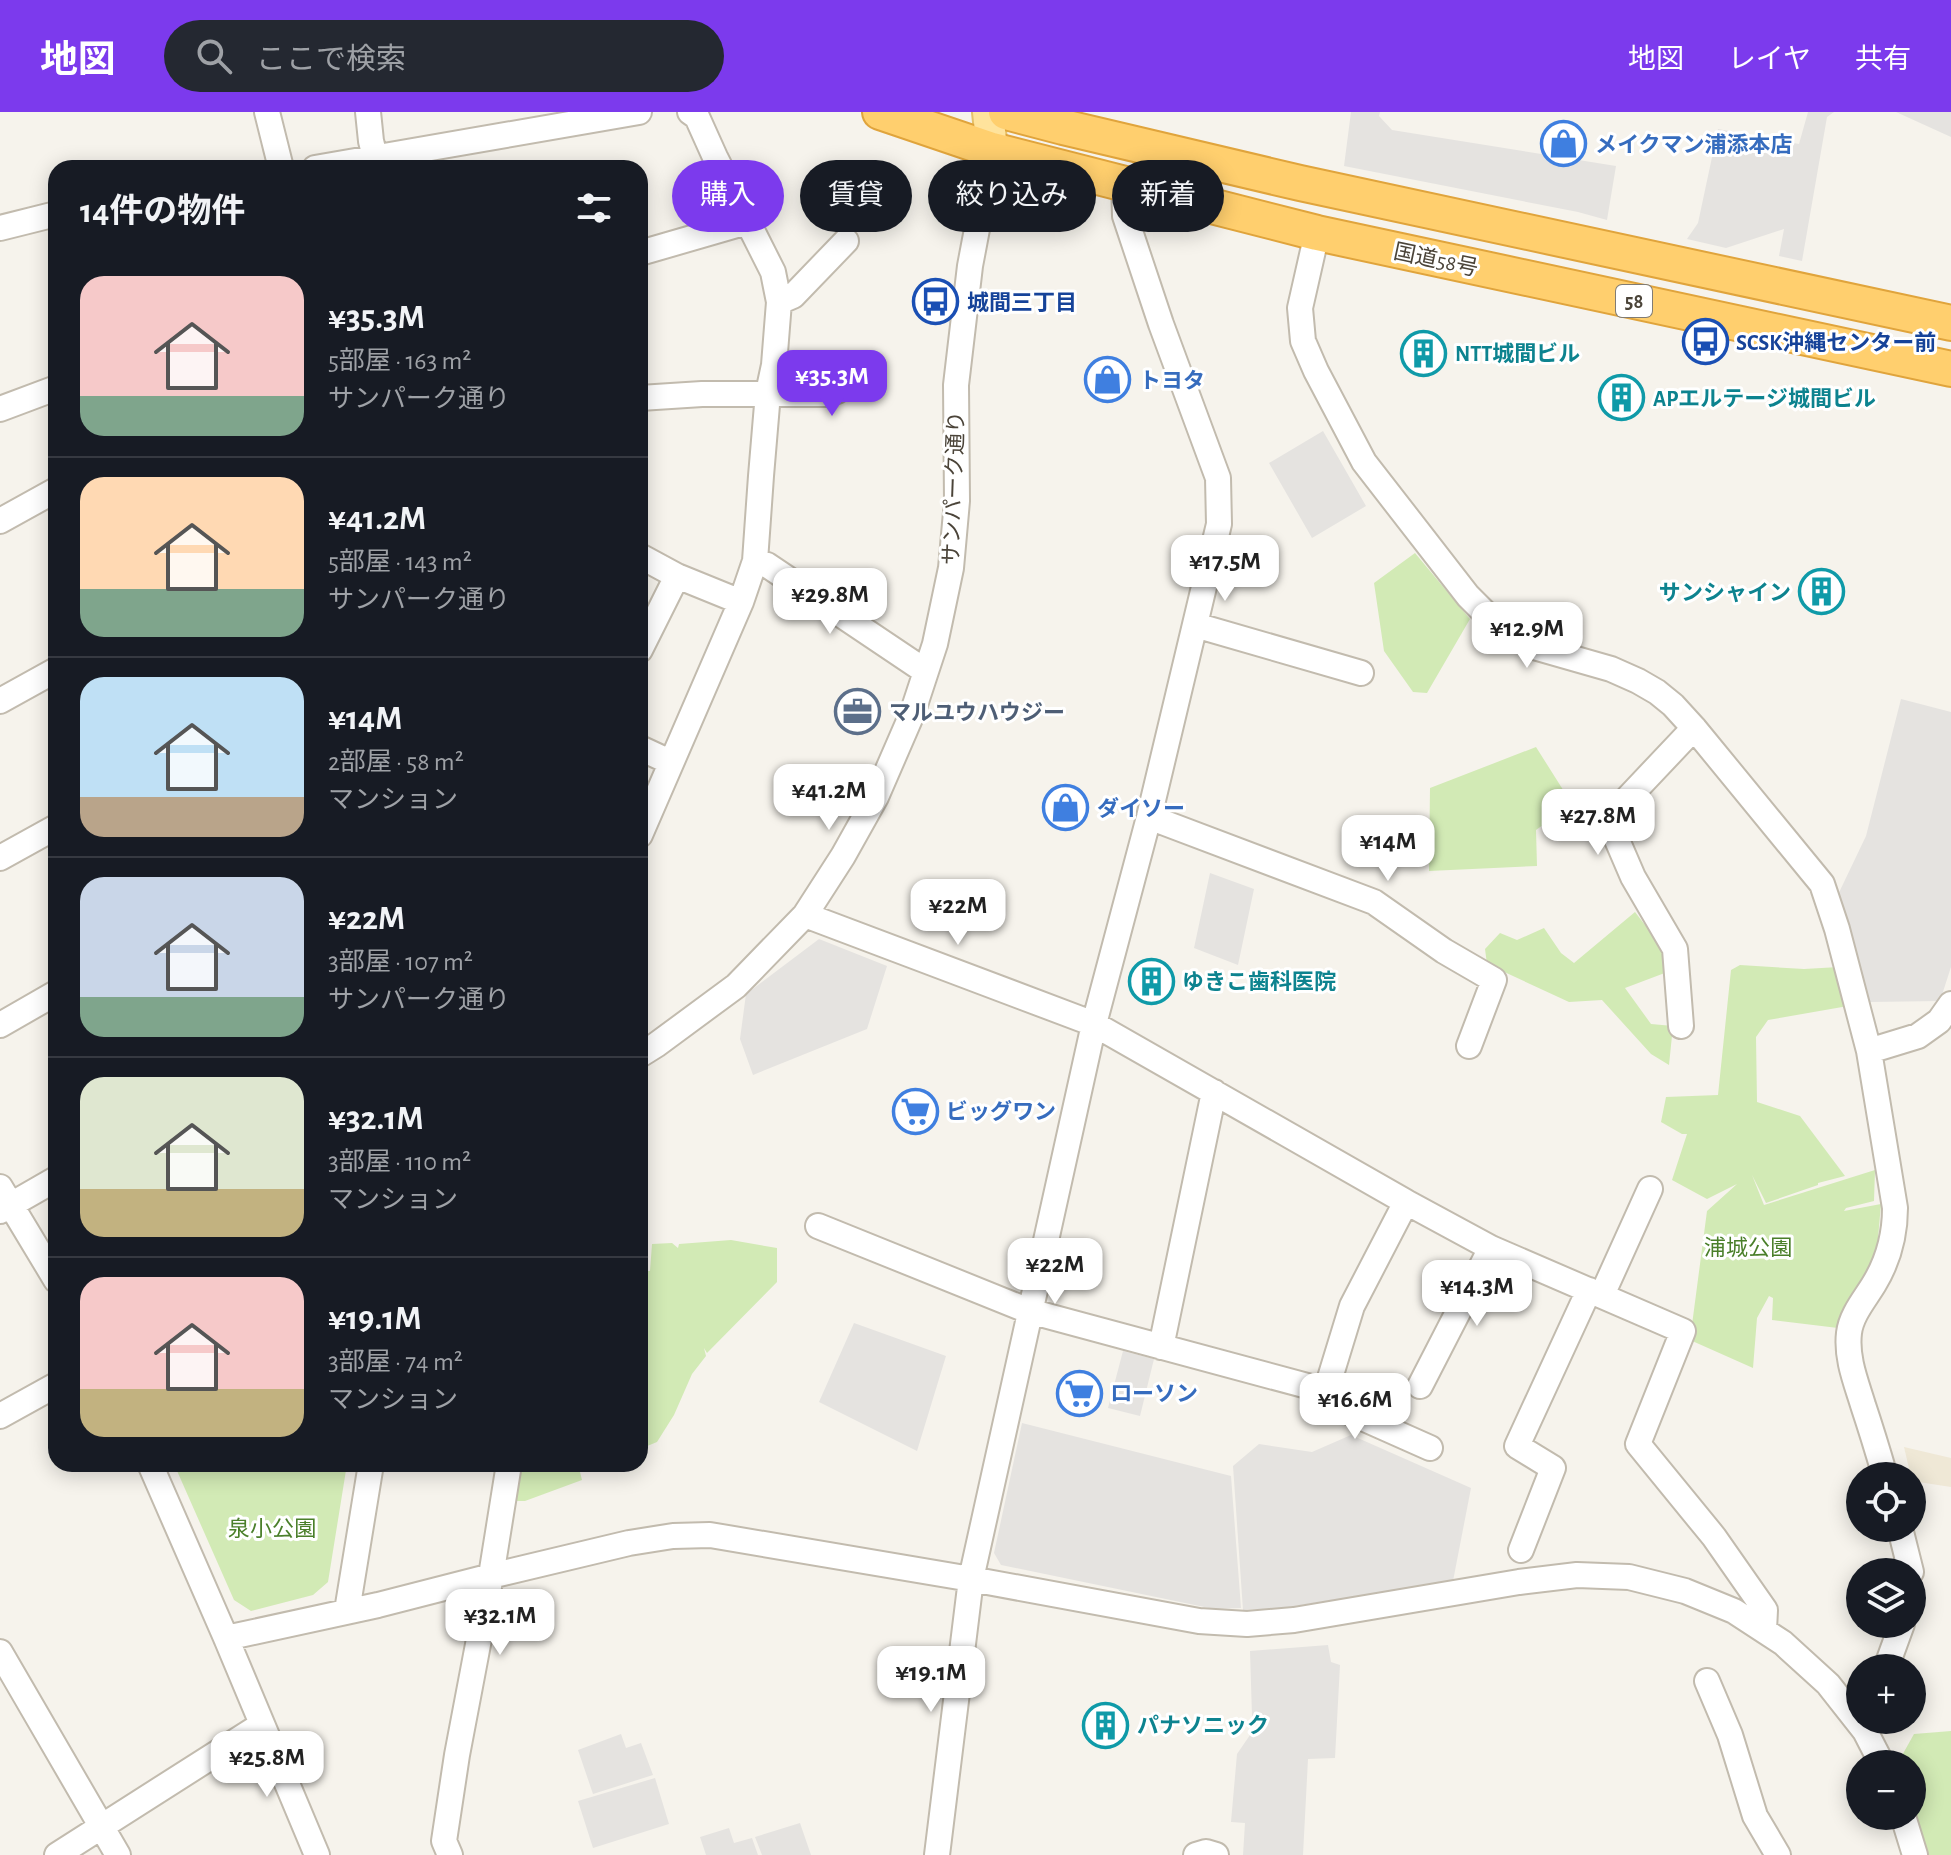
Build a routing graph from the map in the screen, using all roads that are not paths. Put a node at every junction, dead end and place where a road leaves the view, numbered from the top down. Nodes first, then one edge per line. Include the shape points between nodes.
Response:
1 (267, 112) edge
2 (368, 112) edge
3 (639, 112) edge
4 (690, 112) edge
5 (880, 112) edge
6 (1004, 112) edge
7 (992, 150) junction
8 (375, 157) junction
9 (279, 160) edge
10 (359, 160) edge
11 (717, 160) edge
12 (1112, 180) edge
13 (1224, 209) edge
14 (48, 216) edge
15 (0, 228) edge
16 (712, 232) edge
17 (752, 232) edge
18 (1130, 232) edge
19 (1317, 233) junction
20 (846, 241) dead end
21 (648, 251) edge
22 (779, 302) junction
23 (1951, 323) edge
24 (873, 366) dead end
25 (1951, 369) edge
26 (48, 391) edge
27 (768, 393) junction
28 (648, 397) edge
29 (0, 409) edge
30 (48, 494) edge
31 (1, 516) edge
32 (648, 560) edge
33 (755, 561) junction
34 (677, 576) junction
35 (741, 602) junction
36 (1195, 625) junction
37 (648, 634) edge
38 (925, 671) junction
39 (1361, 673) dead end
40 (48, 674) edge
41 (0, 701) edge
42 (1694, 728) junction
43 (648, 752) edge
44 (670, 762) junction
45 (648, 816) edge
46 (1149, 817) junction
47 (48, 831) edge
48 (0, 858) edge
49 (805, 915) junction
50 (48, 998) edge
51 (1951, 1004) edge
52 (1094, 1024) junction
53 (0, 1025) edge
54 (1681, 1026) dead end
55 (1469, 1046) dead end
56 (648, 1050) edge
57 (1869, 1051) junction
58 (1214, 1092) junction
59 (48, 1182) edge
60 (1650, 1189) dead end
61 (3, 1201) edge
62 (1406, 1202) junction
63 (818, 1226) dead end
64 (1491, 1248) junction
65 (48, 1268) edge
66 (1596, 1292) junction
67 (1029, 1311) junction
68 (1161, 1347) junction
69 (1420, 1386) dead end
70 (48, 1389) edge
71 (1326, 1391) junction
72 (0, 1416) edge
73 (1430, 1448) dead end
74 (1881, 1462) edge
75 (153, 1472) edge
76 (370, 1472) edge
77 (508, 1472) edge
78 (1521, 1550) dead end
79 (491, 1576) junction
80 (971, 1579) junction
81 (347, 1611) junction
82 (1764, 1630) junction
83 (226, 1638) junction
84 (1, 1655) edge
85 (1707, 1681) dead end
86 (1846, 1702) edge
87 (261, 1725) junction
88 (101, 1827) junction
89 (1907, 1830) edge
90 (57, 1855) edge
91 (118, 1855) edge
92 (317, 1855) edge
93 (450, 1855) edge
94 (937, 1855) edge
95 (1196, 1855) edge
96 (1216, 1855) edge
97 (1778, 1855) edge
98 (1915, 1855) edge

1 - 9 street
2 - 8 street
3 - 8 street
4 - 11 street
5 - 7 highway, 国道58号 / 58
6 - 7 main road
6 - 23 highway, 国道58号 / 58 via 1300,183
7 - 12 highway, 国道58号 / 58
7 - 38 street, サンパーク通り via 970,266 956,385 957,501 951,568
8 - 10 street
13 - 19 highway, 国道58号 / 58
14 - 15 street
16 - 21 street
17 - 22 street via 773,272
18 - 36 street via 1218,478 1219,524
19 - 25 highway, 国道58号 / 58
19 - 42 street via 1300,308 1303,341 1364,462 1468,596 1498,626 1534,647 1638,681 1673,705
20 - 22 street via 793,296
22 - 27 street
24 - 27 street via 826,394
26 - 29 street
27 - 28 street
27 - 33 street
30 - 31 street
32 - 34 street
33 - 35 street
33 - 38 street
34 - 35 street
34 - 37 street
35 - 44 street
36 - 39 street
36 - 46 street
38 - 49 street, サンパーク通り via 876,797
40 - 41 street
42 - 54 street via 1608,819 1633,877 1675,949
42 - 57 street via 1822,884
43 - 44 street
44 - 45 street
46 - 52 street
46 - 55 street via 1374,902 1494,980
47 - 48 street
49 - 52 street
49 - 56 street, サンパーク通り via 736,986
50 - 53 street
51 - 57 street via 1918,1036
52 - 58 street
52 - 67 street
57 - 74 street via 1895,1227 1888,1255 1856,1312 1849,1351
58 - 62 street
58 - 68 street
59 - 61 street
60 - 66 street
61 - 65 street
62 - 64 street
62 - 71 street via 1352,1306
63 - 67 street
64 - 66 street
64 - 69 street
66 - 78 street via 1517,1446 1553,1468
66 - 82 street via 1683,1331 1638,1444 1765,1610
67 - 68 street
67 - 80 street
68 - 71 street
70 - 72 street
71 - 73 street via 1331,1404
75 - 83 street
76 - 81 street
77 - 79 street
79 - 80 street via 629,1543 710,1535
79 - 81 street
79 - 93 street via 444,1841
80 - 82 street via 1199,1621 1247,1624 1519,1582 1577,1575 1629,1577 1685,1591
80 - 94 street
81 - 83 street
82 - 86 street
83 - 87 street
84 - 88 street
85 - 97 street via 1755,1816
87 - 88 street
87 - 92 street
88 - 90 street
88 - 91 street
89 - 98 street
95 - 96 street

